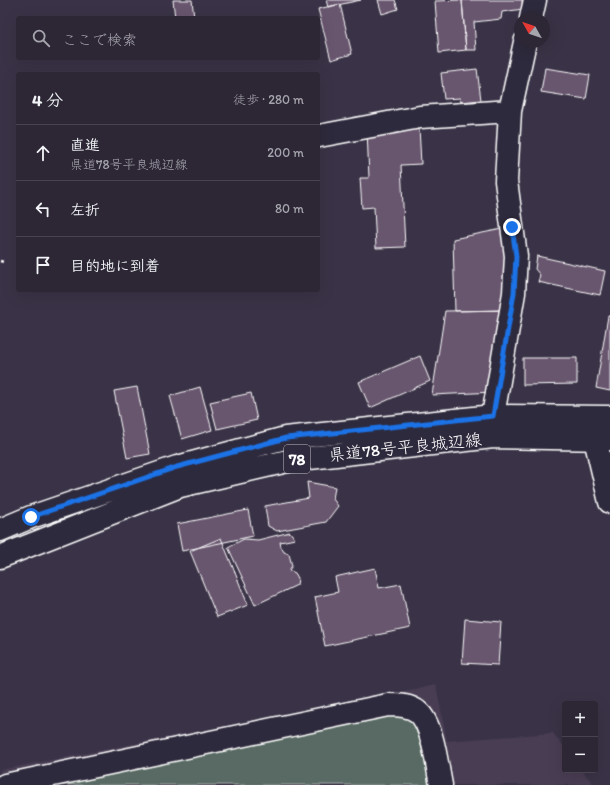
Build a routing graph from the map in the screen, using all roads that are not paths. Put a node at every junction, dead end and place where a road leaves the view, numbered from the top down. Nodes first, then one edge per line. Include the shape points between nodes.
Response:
1 (535, 0) edge
2 (532, 12) edge
3 (524, 48) edge
4 (510, 111) junction
5 (320, 136) edge
6 (493, 416) junction
7 (610, 417) edge
8 (602, 439) edge
9 (610, 502) edge
10 (0, 530) edge
11 (0, 557) edge
12 (5, 785) edge
13 (441, 785) edge

1 - 2 main road
3 - 4 main road
4 - 5 main road via 420,118
4 - 6 main road via 506,181 516,256 514,293
6 - 7 main road, 県道78号平良城辺線 / 78
6 - 10 main road, 県道78号平良城辺線 / 78 via 286,438 177,467
8 - 9 main road
8 - 11 main road, 県道78号平良城辺線 / 78 via 493,437 292,460 180,486
12 - 13 main road via 388,705 402,705 417,712 428,726

